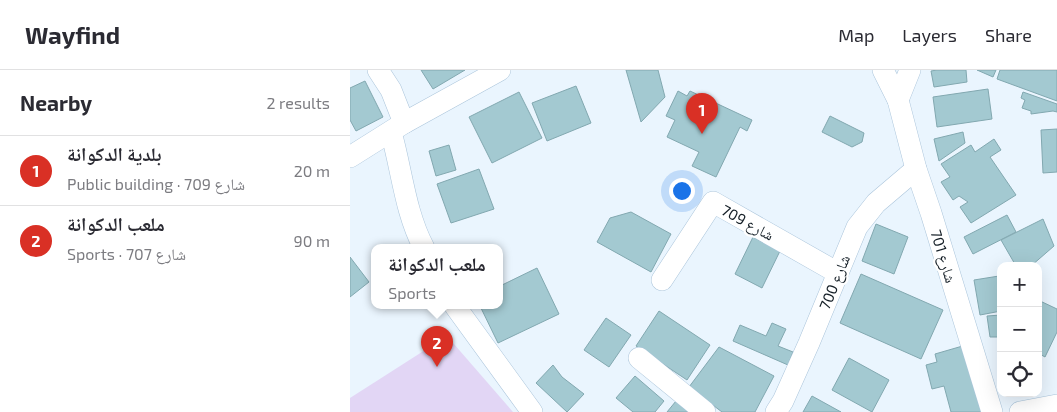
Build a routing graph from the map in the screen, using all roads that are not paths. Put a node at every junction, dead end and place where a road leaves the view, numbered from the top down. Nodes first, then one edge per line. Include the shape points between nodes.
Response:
1 (378, 70) edge
2 (500, 70) edge
3 (883, 70) edge
4 (910, 70) edge
5 (898, 100) junction
6 (398, 127) junction
7 (350, 157) edge
8 (916, 169) junction
9 (422, 244) edge
10 (838, 273) junction
11 (662, 280) dead end
12 (457, 309) edge
13 (639, 358) dead end
14 (1057, 405) edge
15 (532, 412) edge
16 (705, 412) edge
17 (776, 412) edge
18 (992, 412) edge
19 (1020, 412) edge

1 - 6 street via 391,90
2 - 6 street
3 - 5 street, شارع 701
4 - 5 street
5 - 8 street, شارع 701
6 - 7 street
6 - 9 street via 411,216
8 - 10 street, شارع 700 via 876,203 856,227
8 - 18 street, شارع 701
10 - 11 street, شارع 709 via 713,202
10 - 17 street, شارع 700
12 - 15 street
13 - 16 street
14 - 19 street

